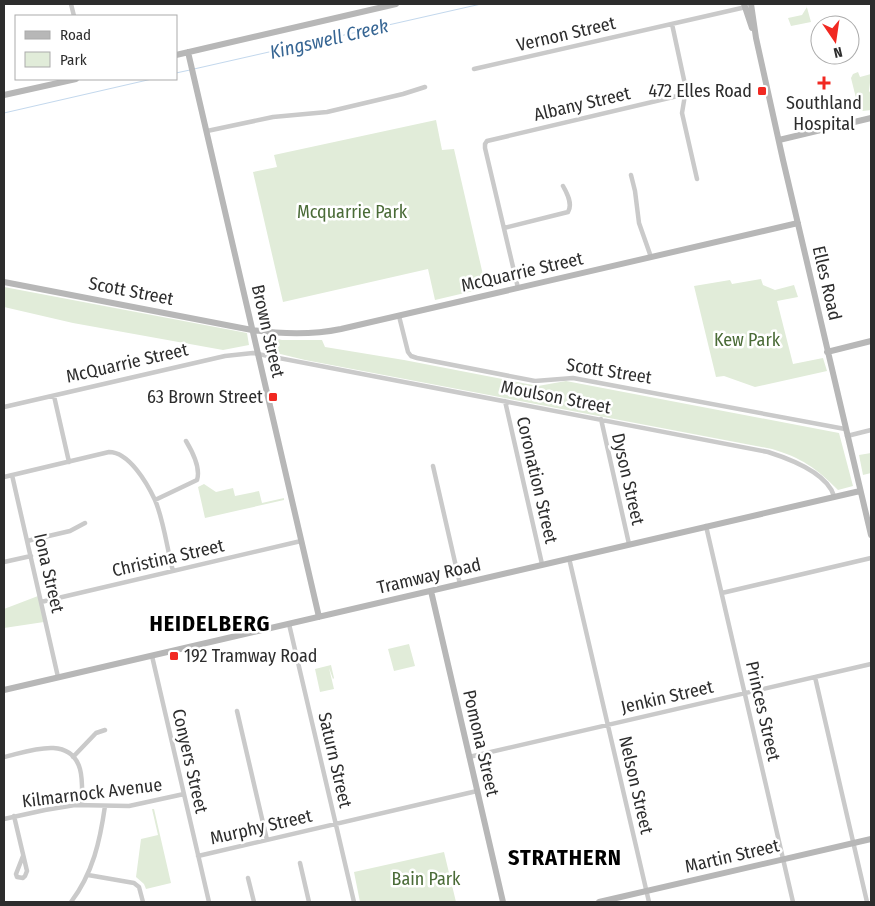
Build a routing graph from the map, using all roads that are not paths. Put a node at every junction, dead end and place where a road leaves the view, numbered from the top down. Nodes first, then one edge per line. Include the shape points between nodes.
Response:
1 (396, 4) edge
2 (748, 5) edge
3 (672, 24) junction
4 (188, 52) junction
5 (178, 54) edge
6 (474, 69) dead end
7 (72, 80) edge
8 (425, 87) dead end
9 (686, 94) junction
10 (4, 95) edge
11 (871, 118) edge
12 (207, 131) junction
13 (779, 140) junction
14 (631, 175) dead end
15 (697, 179) dead end
16 (563, 186) dead end
17 (798, 223) junction
18 (504, 228) junction
19 (651, 257) junction
20 (4, 282) edge
21 (518, 288) junction
22 (399, 316) junction
23 (252, 330) junction
24 (871, 341) edge
25 (827, 352) junction
26 (258, 353) junction
27 (54, 396) junction
28 (505, 401) junction
29 (4, 407) edge
30 (601, 419) junction
31 (871, 430) edge
32 (846, 432) junction
33 (186, 441) dead end
34 (69, 462) junction
35 (433, 466) dead end
36 (12, 475) junction
37 (4, 477) edge
38 (860, 490) junction
39 (834, 496) junction
40 (155, 500) junction
41 (869, 519) edge
42 (85, 523) dead end
43 (706, 526) junction
44 (871, 535) edge
45 (27, 541) junction
46 (301, 541) junction
47 (629, 544) junction
48 (31, 556) junction
49 (569, 558) junction
50 (871, 558) edge
51 (4, 562) edge
52 (542, 564) junction
53 (173, 571) junction
54 (460, 584) junction
55 (431, 591) junction
56 (722, 593) junction
57 (41, 602) junction
58 (319, 617) junction
59 (289, 624) junction
60 (152, 656) junction
61 (871, 664) edge
62 (815, 677) junction
63 (58, 678) junction
64 (4, 690) edge
65 (745, 693) junction
66 (237, 711) dead end
67 (608, 725) junction
68 (105, 730) dead end
69 (4, 757) edge
70 (73, 757) junction
71 (469, 757) junction
72 (477, 791) junction
73 (184, 794) junction
74 (82, 805) junction
75 (105, 806) junction
76 (14, 816) junction
77 (4, 819) edge
78 (336, 824) junction
79 (871, 839) edge
80 (267, 840) junction
81 (854, 843) junction
82 (23, 856) dead end
83 (198, 856) junction
84 (784, 860) junction
85 (300, 863) dead end
86 (88, 875) junction
87 (248, 878) dead end
88 (646, 891) junction
89 (71, 902) edge
90 (144, 902) edge
91 (209, 902) edge
92 (254, 902) edge
93 (309, 902) edge
94 (354, 902) edge
95 (503, 902) edge
96 (599, 902) edge
97 (649, 902) edge
98 (793, 902) edge
99 (867, 902) edge

1 - 4 street
2 - 3 street, Vernon Street
2 - 13 street, Elles Road
3 - 6 street, Vernon Street
3 - 9 street
4 - 5 street
4 - 12 street, Brown Street
7 - 10 street
8 - 12 street via 327,112 273,117
9 - 15 street via 682,113
9 - 18 street, Albany Street via 490,140 485,144
11 - 13 street
12 - 23 street, Brown Street
13 - 17 street, Elles Road
14 - 19 street via 639,223
16 - 18 street via 570,206 568,212
17 - 19 street, McQuarrie Street
17 - 25 street, Elles Road
18 - 21 street
19 - 21 street, McQuarrie Street
20 - 23 street, Scott Street
21 - 22 street, McQuarrie Street
22 - 23 street, McQuarrie Street via 327,332
22 - 32 street, Scott Street via 408,352 417,358 535,381 573,378
23 - 26 street, Brown Street
24 - 25 street
25 - 32 street, Elles Road
26 - 27 street, McQuarrie Street via 233,354
26 - 28 street, Moulson Street
26 - 46 street, Brown Street
27 - 29 street, McQuarrie Street
27 - 34 street
28 - 30 street, Moulson Street
28 - 52 street, Coronation Street
30 - 39 street, Moulson Street via 781,456 807,468 831,488
30 - 47 street, Dyson Street
31 - 32 street
32 - 38 street, Elles Road
33 - 40 street via 192,451 197,480
34 - 36 street
34 - 40 street via 109,452 120,454 137,471
35 - 54 street
36 - 37 street
36 - 45 street, Iona Street
38 - 39 street, Tramway Road
38 - 41 street, Elles Road
39 - 43 street, Tramway Road
40 - 53 street
41 - 44 street, Elles Road
42 - 45 street via 70,532
43 - 47 street, Tramway Road
43 - 56 street, Princes Street
45 - 48 street, Iona Street
46 - 53 street, Christina Street
46 - 58 street, Brown Street
47 - 49 street, Tramway Road
48 - 51 street
48 - 57 street, Iona Street
49 - 52 street, Tramway Road
49 - 67 street, Nelson Street
50 - 56 street
52 - 54 street, Tramway Road
53 - 57 street, Christina Street
54 - 55 street, Tramway Road
55 - 58 street, Tramway Road
55 - 71 street, Pomona Street
56 - 65 street, Princes Street
57 - 63 street, Iona Street
58 - 59 street, Tramway Road
59 - 60 street, Tramway Road
59 - 78 street, Saturn Street
60 - 63 street, Tramway Road
60 - 73 street, Conyers Street
61 - 62 street, Jenkin Street
62 - 65 street, Jenkin Street
62 - 81 street
63 - 64 street, Tramway Road
65 - 67 street, Jenkin Street
65 - 84 street, Princes Street
66 - 80 street
67 - 71 street, Jenkin Street
67 - 88 street, Nelson Street
68 - 70 street via 96,733
69 - 70 street via 50,747 64,750
70 - 74 street via 80,770
71 - 72 street, Pomona Street
72 - 78 street, Murphy Street
72 - 95 street, Pomona Street
73 - 75 street, Kilmarnock Avenue via 141,804
73 - 83 street, Conyers Street
74 - 75 street, Kilmarnock Avenue
74 - 76 street, Kilmarnock Avenue
75 - 86 street via 99,844
76 - 77 street, Kilmarnock Avenue
76 - 82 street
78 - 80 street, Murphy Street
78 - 94 street, Saturn Street
79 - 81 street, Martin Street
80 - 83 street, Murphy Street
81 - 84 street, Martin Street
81 - 99 street
83 - 91 street, Conyers Street
84 - 88 street, Martin Street
84 - 98 street, Princes Street
85 - 93 street
86 - 89 street
86 - 90 street via 134,883 140,887
87 - 92 street
88 - 96 street, Martin Street
88 - 97 street, Nelson Street

